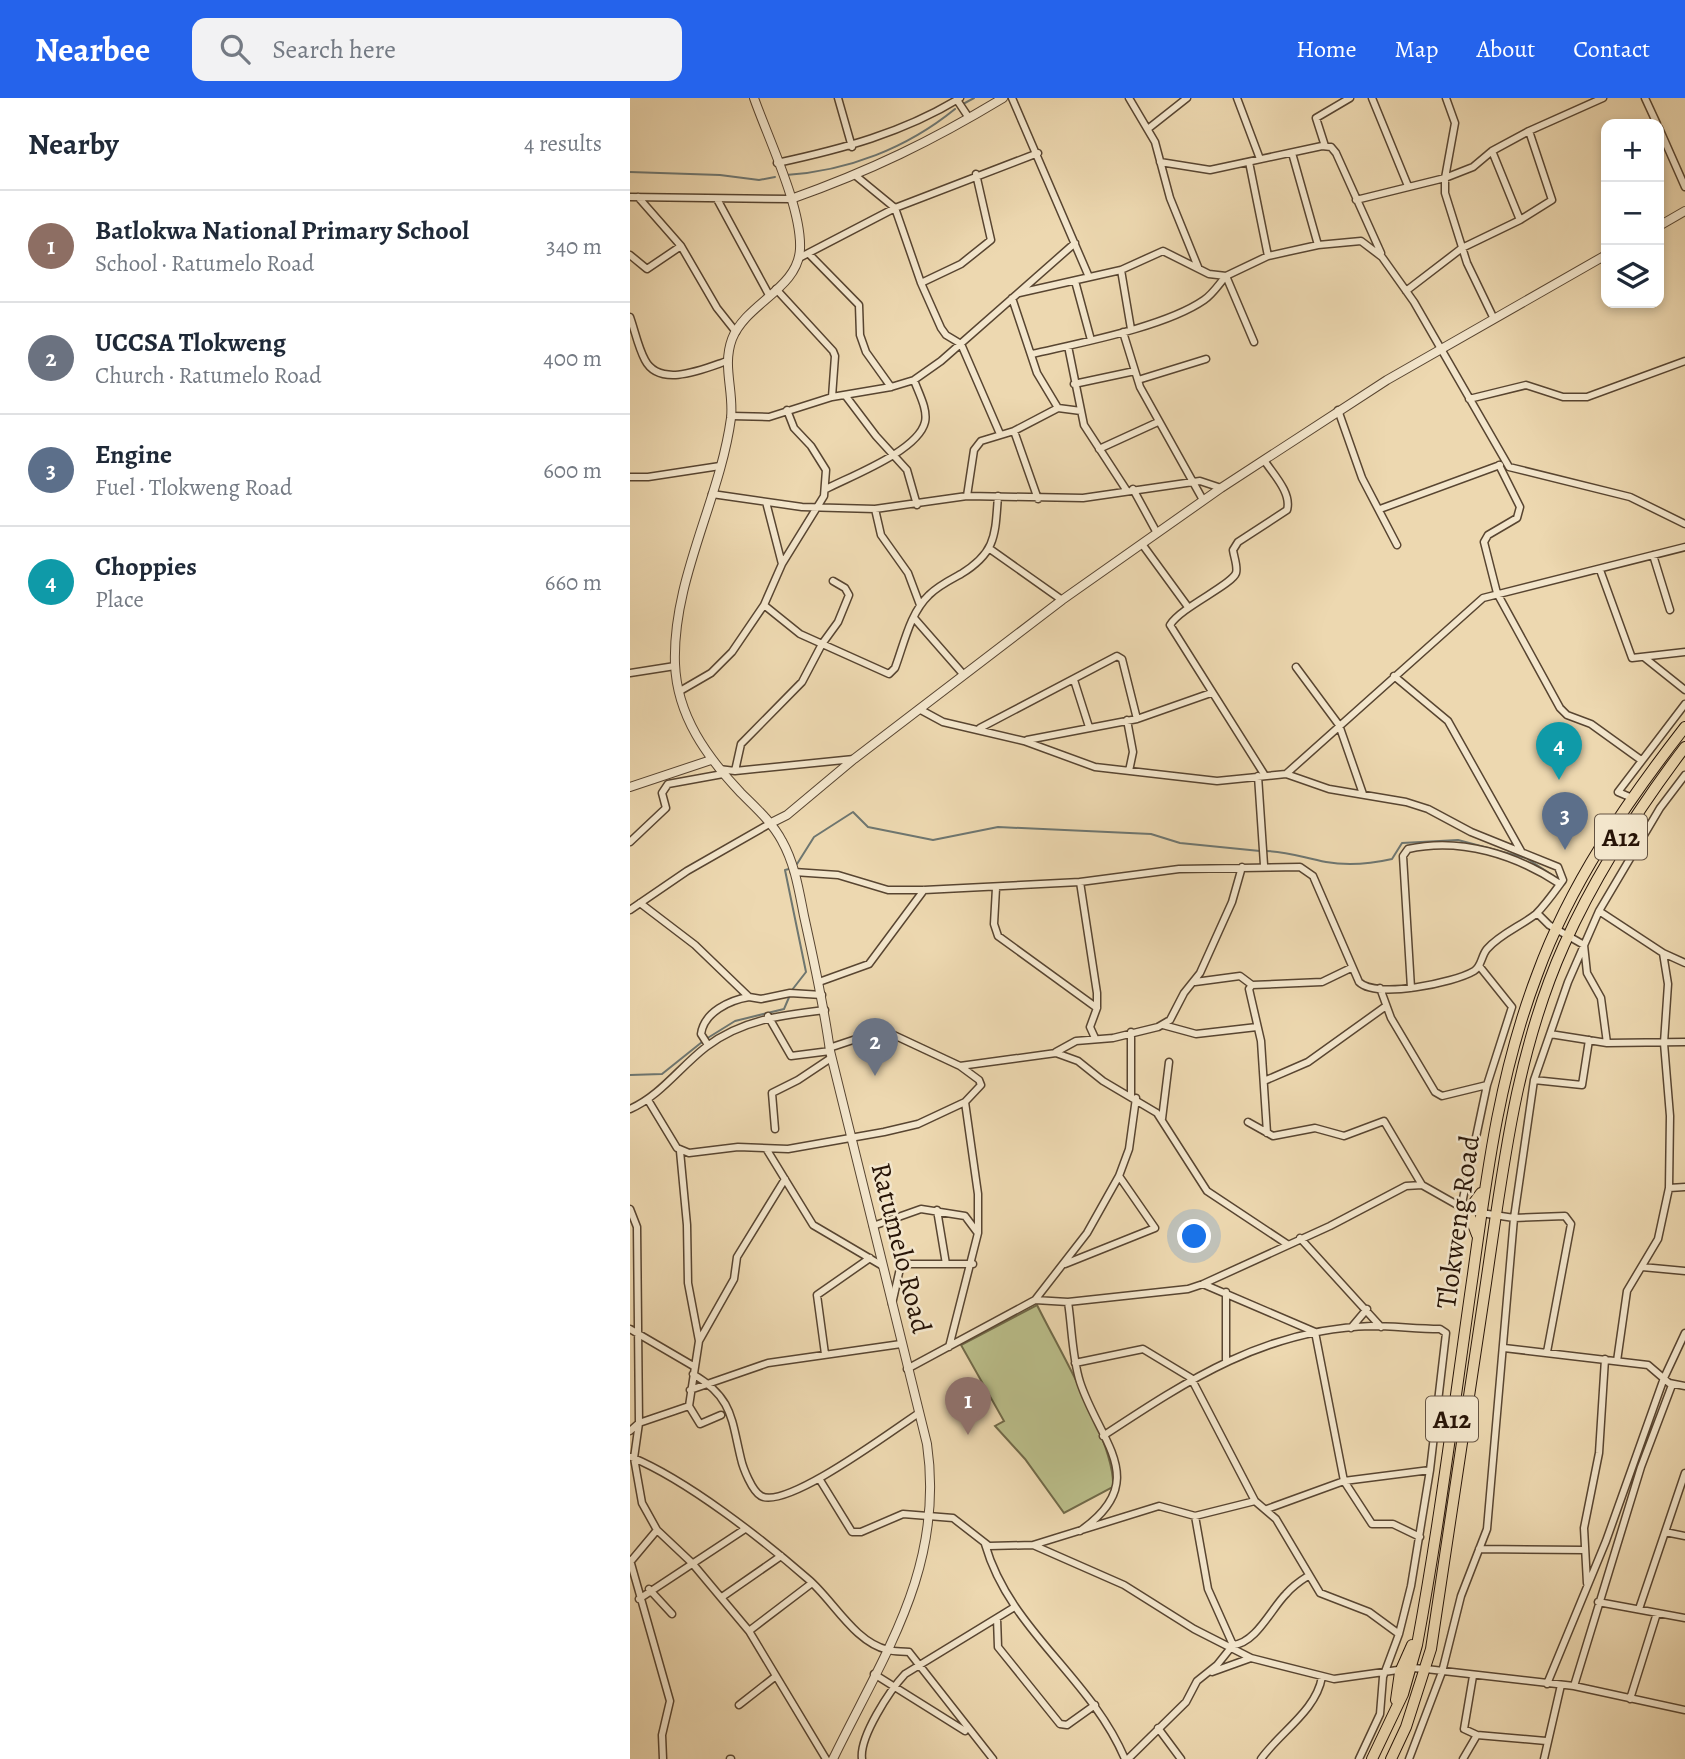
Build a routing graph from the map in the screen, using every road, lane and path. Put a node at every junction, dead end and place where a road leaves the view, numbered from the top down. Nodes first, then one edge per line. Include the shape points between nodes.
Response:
1 (754, 98) edge
2 (838, 98) edge
3 (959, 98) edge
4 (1003, 98) edge
5 (1012, 98) edge
6 (1129, 98) edge
7 (1187, 98) edge
8 (1237, 98) edge
9 (1350, 98) edge
10 (1372, 98) edge
11 (1446, 98) edge
12 (1603, 98) edge
13 (1645, 98) edge
14 (969, 118) junction
15 (1655, 119) edge
16 (1149, 128) junction
17 (1529, 131) junction
18 (1664, 140) edge
19 (1325, 146) junction
20 (852, 147) junction
21 (1492, 152) junction
22 (1038, 153) junction
23 (1292, 153) junction
24 (1261, 159) junction
25 (1160, 162) junction
26 (1250, 162) junction
27 (777, 163) junction
28 (976, 174) junction
29 (856, 176) junction
30 (1445, 178) junction
31 (1408, 186) junction
32 (1685, 187) edge
33 (634, 197) edge
34 (717, 199) junction
35 (791, 199) junction
36 (1356, 200) junction
37 (895, 208) junction
38 (1685, 211) edge
39 (1520, 220) junction
40 (1664, 223) edge
41 (1075, 243) junction
42 (1318, 244) junction
43 (681, 246) junction
44 (1462, 248) junction
45 (809, 254) junction
46 (630, 255) edge
47 (1268, 256) junction
48 (1382, 257) junction
49 (799, 258) junction
50 (1601, 258) edge
51 (1198, 267) junction
52 (1121, 270) junction
53 (1226, 276) junction
54 (1089, 278) junction
55 (1075, 281) junction
56 (921, 283) junction
57 (1406, 291) junction
58 (772, 292) junction
59 (1019, 293) junction
60 (1012, 298) junction
61 (630, 317) edge
62 (1494, 319) junction
63 (1127, 331) junction
64 (736, 332) junction
65 (1091, 340) junction
66 (1254, 342) dead end
67 (961, 344) junction
68 (1068, 346) junction
69 (1441, 349) junction
70 (1032, 354) junction
71 (1206, 359) dead end
72 (727, 361) junction
73 (1685, 361) edge
74 (1135, 371) junction
75 (914, 380) junction
76 (1138, 380) junction
77 (1074, 384) junction
78 (891, 387) junction
79 (845, 395) junction
80 (832, 397) junction
81 (1469, 399) junction
82 (1058, 408) junction
83 (787, 410) junction
84 (1338, 410) junction
85 (1081, 411) junction
86 (731, 416) junction
87 (1158, 422) junction
88 (1014, 431) junction
89 (1000, 434) junction
90 (1100, 449) junction
91 (892, 456) junction
92 (1264, 460) junction
93 (1502, 464) junction
94 (720, 466) junction
95 (630, 477) edge
96 (1191, 481) junction
97 (1220, 488) junction
98 (826, 489) junction
99 (1130, 490) junction
100 (712, 494) junction
101 (967, 496) junction
102 (998, 496) junction
103 (1038, 499) junction
104 (1203, 500) junction
105 (766, 502) junction
106 (917, 505) junction
107 (817, 507) junction
108 (875, 509) junction
109 (1380, 509) junction
110 (1685, 524) edge
111 (1157, 533) junction
112 (1142, 544) junction
113 (1397, 545) dead end
114 (1685, 547) edge
115 (990, 549) junction
116 (1653, 555) junction
117 (782, 564) junction
118 (1600, 570) junction
119 (833, 580) dead end
120 (1497, 593) junction
121 (1062, 600) junction
122 (764, 605) junction
123 (920, 606) junction
124 (1188, 607) junction
125 (1670, 610) dead end
126 (914, 618) junction
127 (822, 644) junction
128 (1685, 652) edge
129 (1645, 658) junction
130 (675, 666) junction
131 (1296, 667) dead end
132 (630, 673) edge
133 (963, 674) junction
134 (1394, 676) junction
135 (1074, 680) junction
136 (680, 691) junction
137 (1685, 691) edge
138 (1211, 693) junction
139 (1685, 704) edge
140 (919, 709) junction
141 (1137, 719) junction
142 (1127, 720) junction
143 (1339, 724) junction
144 (1089, 727) junction
145 (1685, 727) edge
146 (980, 728) junction
147 (1024, 741) junction
148 (699, 743) junction
149 (1685, 747) edge
150 (854, 758) junction
151 (710, 760) junction
152 (1641, 760) junction
153 (692, 766) junction
154 (721, 771) junction
155 (735, 771) junction
156 (1129, 772) junction
157 (1286, 774) junction
158 (1261, 775) junction
159 (1685, 775) edge
160 (630, 786) edge
161 (1363, 794) junction
162 (1632, 798) junction
163 (771, 823) junction
164 (1487, 839) junction
165 (630, 842) edge
166 (1484, 851) junction
167 (1521, 851) junction
168 (1265, 865) junction
169 (1242, 867) junction
170 (794, 872) junction
171 (1080, 882) junction
172 (1560, 884) junction
173 (996, 888) junction
174 (924, 890) junction
175 (640, 903) junction
176 (630, 909) edge
177 (1599, 911) junction
178 (1537, 913) junction
179 (1557, 929) junction
180 (1569, 935) junction
181 (1584, 945) junction
182 (1663, 953) junction
183 (1685, 963) edge
184 (1480, 967) junction
185 (1351, 968) junction
186 (819, 982) junction
187 (1194, 982) junction
188 (733, 983) junction
189 (1252, 985) junction
190 (1380, 988) junction
191 (1411, 988) junction
192 (822, 995) junction
193 (749, 996) junction
194 (728, 1001) junction
195 (1386, 1006) junction
196 (1097, 1008) junction
197 (825, 1010) junction
198 (768, 1017) junction
199 (1163, 1025) junction
200 (1257, 1027) junction
201 (1131, 1032) junction
202 (1550, 1034) junction
203 (1095, 1038) junction
204 (1589, 1040) junction
205 (1685, 1042) edge
206 (1607, 1043) junction
207 (1664, 1043) junction
208 (708, 1045) junction
209 (830, 1052) junction
210 (1056, 1052) junction
211 (1169, 1062) dead end
212 (960, 1066) junction
213 (1534, 1080) junction
214 (1264, 1081) junction
215 (1488, 1085) junction
216 (1133, 1097) junction
217 (648, 1100) junction
218 (965, 1102) junction
219 (630, 1109) edge
220 (1162, 1118) junction
221 (1248, 1122) dead end
222 (775, 1129) dead end
223 (1267, 1133) junction
224 (850, 1138) junction
225 (767, 1150) junction
226 (680, 1151) junction
227 (1487, 1170) junction
228 (1119, 1176) junction
229 (785, 1179) junction
230 (1422, 1185) junction
231 (1685, 1187) edge
232 (1670, 1188) junction
233 (630, 1209) edge
234 (937, 1210) junction
235 (1465, 1210) junction
236 (1482, 1212) junction
237 (1496, 1213) junction
238 (1514, 1218) junction
239 (873, 1226) junction
240 (978, 1233) junction
241 (1300, 1238) junction
242 (1478, 1238) junction
243 (1287, 1244) junction
244 (870, 1258) junction
245 (946, 1264) junction
246 (973, 1264) junction
247 (1065, 1264) junction
248 (880, 1265) junction
249 (1642, 1268) junction
250 (1685, 1270) edge
251 (1203, 1284) junction
252 (1226, 1292) junction
253 (1035, 1300) junction
254 (1068, 1302) junction
255 (892, 1304) junction
256 (1367, 1309) junction
257 (1381, 1327) junction
258 (630, 1329) edge
259 (1350, 1329) junction
260 (1315, 1332) junction
261 (638, 1333) junction
262 (1685, 1333) edge
263 (699, 1341) junction
264 (901, 1344) junction
265 (948, 1348) junction
266 (1504, 1348) junction
267 (1547, 1352) junction
268 (825, 1354) junction
269 (1605, 1359) junction
270 (1226, 1360) junction
271 (1617, 1361) junction
272 (1075, 1363) junction
273 (907, 1369) junction
274 (694, 1371) junction
275 (1191, 1378) junction
276 (1664, 1378) junction
277 (710, 1384) junction
278 (1672, 1385) junction
279 (1685, 1386) edge
280 (690, 1390) junction
281 (689, 1406) junction
282 (919, 1413) junction
283 (721, 1415) dead end
284 (639, 1423) junction
285 (630, 1431) edge
286 (1103, 1437) junction
287 (632, 1457) edge
288 (1430, 1470) junction
289 (1685, 1473) edge
290 (820, 1479) junction
291 (1344, 1481) junction
292 (1255, 1501) junction
293 (1267, 1509) junction
294 (931, 1515) junction
295 (1195, 1516) junction
296 (745, 1529) junction
297 (657, 1530) junction
298 (1080, 1531) junction
299 (1665, 1532) junction
300 (1685, 1536) edge
301 (1420, 1537) junction
302 (985, 1544) junction
303 (1033, 1545) junction
304 (1479, 1549) junction
305 (1584, 1550) junction
306 (780, 1556) junction
307 (630, 1561) edge
308 (692, 1563) junction
309 (1308, 1576) junction
310 (633, 1581) edge
311 (812, 1583) junction
312 (1587, 1585) junction
313 (649, 1589) junction
314 (722, 1597) junction
315 (639, 1599) junction
316 (1598, 1602) junction
317 (1013, 1608) junction
318 (1639, 1609) junction
319 (1424, 1611) junction
320 (1657, 1613) junction
321 (671, 1614) dead end
322 (996, 1618) junction
323 (1685, 1618) edge
324 (749, 1631) junction
325 (1399, 1634) junction
326 (1232, 1647) junction
327 (886, 1650) junction
328 (1251, 1658) junction
329 (920, 1662) junction
330 (1412, 1668) junction
331 (1426, 1669) junction
332 (1386, 1672) junction
333 (1399, 1672) junction
334 (1441, 1672) junction
335 (874, 1674) junction
336 (1206, 1674) junction
337 (776, 1676) junction
338 (1473, 1676) junction
339 (1322, 1677) junction
340 (1547, 1684) junction
341 (1561, 1685) junction
342 (1574, 1686) junction
343 (893, 1687) junction
344 (1630, 1699) junction
345 (739, 1705) dead end
346 (1095, 1705) junction
347 (1685, 1710) edge
348 (1393, 1715) junction
349 (1158, 1728) junction
350 (970, 1734) junction
351 (1477, 1735) junction
352 (1546, 1741) junction
353 (663, 1759) edge
354 (826, 1759) edge
355 (832, 1759) edge
356 (862, 1759) edge
357 (993, 1759) edge
358 (1126, 1759) edge
359 (1181, 1759) edge
360 (1261, 1759) edge
361 (1359, 1759) edge
362 (1372, 1759) edge
363 (1391, 1759) edge
364 (1409, 1759) edge
365 (1463, 1759) edge
366 (1544, 1759) edge

1 - 27 street
2 - 20 street
3 - 14 street
3 - 20 street via 927,118
4 - 14 street
5 - 22 street
6 - 16 street
7 - 16 street
8 - 24 street
9 - 19 street via 1316,118
10 - 31 street
11 - 30 street via 1455,123
12 - 17 street
13 - 15 street
14 - 29 street
16 - 25 street
17 - 21 street
17 - 39 street via 1552,200
18 - 32 street
19 - 23 street
19 - 36 street via 1335,150
20 - 27 street
21 - 30 street via 1474,167
21 - 39 street
22 - 28 street
22 - 41 street
23 - 24 street
23 - 42 street
24 - 26 street
25 - 26 street via 1210,170
25 - 51 street
26 - 47 street
27 - 35 street
28 - 37 street
28 - 56 street via 991,240 961,264
29 - 35 street
29 - 37 street
30 - 31 street
30 - 44 street
31 - 36 street
33 - 34 street
33 - 43 street
34 - 35 street
34 - 58 street
35 - 49 street via 800,239
36 - 48 street
37 - 45 street
37 - 56 street
38 - 40 street
39 - 44 street
41 - 54 street
41 - 59 street
42 - 47 street
42 - 48 street via 1357,240
43 - 46 street via 647,269
43 - 64 street via 717,309
44 - 57 street
44 - 62 street
45 - 49 street
45 - 78 street via 859,305 866,352
47 - 53 street
48 - 57 street
49 - 58 street via 789,278
50 - 62 street
51 - 52 street via 1166,251
51 - 53 street
52 - 54 street
52 - 63 street
53 - 63 street via 1203,300
53 - 66 street
54 - 55 street
55 - 59 street
55 - 65 street
56 - 67 street via 946,335
57 - 69 street
58 - 64 street via 747,314
58 - 80 street via 833,351
59 - 60 street
60 - 67 street
60 - 70 street
61 - 72 street via 645,360 654,369 688,374
62 - 69 street
63 - 65 street
63 - 74 street
64 - 72 street
65 - 68 street
67 - 75 street
67 - 89 street
68 - 70 street
68 - 77 street
69 - 81 street
69 - 84 street
70 - 82 street via 1046,392
71 - 76 street
72 - 86 street, Ratumelo Road
73 - 81 street via 1587,397 1563,397 1526,386
74 - 76 street
74 - 77 street
75 - 78 street
75 - 91 street via 925,422
76 - 87 street
77 - 85 street
78 - 79 street
79 - 80 street
79 - 91 street
80 - 83 street
81 - 93 street
82 - 85 street
82 - 88 street
83 - 86 street via 769,417
83 - 98 street via 794,428 822,462
84 - 92 street
84 - 109 street via 1362,478
85 - 90 street via 1084,425
86 - 94 street, Ratumelo Road
87 - 90 street
87 - 96 street
88 - 89 street
88 - 103 street
89 - 101 street via 975,447
90 - 99 street
91 - 98 street
91 - 106 street via 907,470
92 - 97 street
92 - 124 street via 1283,489 1287,510 1238,542 1233,550 1234,577
93 - 109 street
93 - 110 street via 1630,497
93 - 120 street via 1520,507 1517,518 1484,542
94 - 95 street
94 - 100 street, Ratumelo Road
96 - 97 street via 1209,481
96 - 99 street
96 - 104 street
97 - 104 street
98 - 107 street
99 - 103 street
99 - 111 street
100 - 105 street
100 - 130 street, Ratumelo Road via 684,597
101 - 102 street
101 - 106 street
102 - 103 street
102 - 115 street
104 - 111 street
105 - 107 street
105 - 117 street
106 - 108 street
107 - 108 street
107 - 117 street
108 - 123 street via 881,535 908,573
109 - 113 street
111 - 112 street
112 - 121 street
112 - 124 street
114 - 116 street
115 - 121 street
115 - 123 street
116 - 118 street
116 - 125 street
117 - 122 street
118 - 120 street
118 - 129 street via 1630,656
119 - 127 street via 849,595
120 - 134 street via 1479,600
120 - 152 street via 1563,712 1591,724
121 - 133 street
122 - 127 street via 800,634
122 - 136 street via 732,652 711,673
123 - 126 street
124 - 138 street via 1170,625
126 - 127 street via 889,674
126 - 133 street
127 - 155 street via 797,689 741,744
128 - 129 street
129 - 137 street
130 - 132 street
130 - 136 street, Ratumelo Road
131 - 143 street
133 - 140 street
134 - 143 street
134 - 167 street via 1448,721
135 - 141 street via 1111,657 1119,657
135 - 144 street
135 - 146 street
136 - 148 street, Ratumelo Road
138 - 141 street
138 - 158 street
139 - 152 street
140 - 146 street via 943,722
140 - 150 street
141 - 142 street
142 - 144 street
142 - 156 street via 1133,752
143 - 157 street
143 - 161 street
144 - 147 street
145 - 162 main road, Tlokweng Road / A12
146 - 147 street
147 - 156 street via 1095,766
148 - 151 street, Ratumelo Road
148 - 153 street
149 - 180 main road, Tlokweng Road / A12 via 1624,833
150 - 155 street
150 - 163 street via 787,815
151 - 153 street
151 - 154 street, Ratumelo Road
152 - 162 street via 1618,792
153 - 160 street
154 - 155 street
154 - 163 street, Ratumelo Road
154 - 165 street via 668,784 663,793 667,808
156 - 158 street via 1217,781
157 - 158 street
157 - 161 street via 1329,789
158 - 168 street
159 - 177 street
161 - 164 street via 1428,808
162 - 179 main road, Tlokweng Road / A12 via 1586,870
163 - 170 street, Ratumelo Road
163 - 175 street
164 - 166 street
164 - 167 street
166 - 172 street via 1528,863
166 - 191 street via 1460,846 1411,848 1404,854
167 - 172 street via 1558,867 1563,875
168 - 169 street
168 - 185 street via 1309,870
169 - 171 street via 1179,869
169 - 187 street via 1223,924
170 - 174 street via 838,875 888,890
170 - 186 street, Ratumelo Road
171 - 173 street
171 - 196 street
172 - 178 street
173 - 174 street
173 - 196 street via 998,936
174 - 186 street via 869,964
175 - 176 street
175 - 188 street via 695,945
177 - 181 street
177 - 182 street
178 - 179 street
178 - 184 street via 1488,948
179 - 180 street
179 - 227 main road, Tlokweng Road / A12 via 1516,1034
180 - 181 street
180 - 237 main road, Tlokweng Road / A12 via 1517,1087
181 - 202 street
181 - 206 street via 1587,973 1601,999
182 - 183 street
182 - 207 street via 1668,984
184 - 191 street via 1456,980
184 - 215 street via 1512,1007
185 - 189 street via 1322,982
185 - 190 street via 1363,987
186 - 192 street, Ratumelo Road
187 - 189 street via 1240,976
187 - 199 street via 1176,1014
188 - 193 street
188 - 194 street
189 - 200 street
190 - 191 street
190 - 195 street
192 - 193 street
192 - 197 street, Ratumelo Road
193 - 194 street
194 - 208 street via 705,1024 701,1034
195 - 214 street via 1308,1062
195 - 215 street via 1435,1092 1442,1096
196 - 203 street via 1090,1027
197 - 198 street
197 - 209 street, Ratumelo Road
198 - 208 street
198 - 209 street via 791,1056
199 - 200 street via 1196,1034
199 - 201 street
200 - 214 street
201 - 203 street
201 - 216 street
202 - 204 street
202 - 213 street
203 - 210 street via 1076,1041
204 - 206 street
204 - 213 street via 1582,1085
205 - 207 street
206 - 207 street
207 - 232 street
208 - 217 street
209 - 212 street via 883,1030
209 - 222 street via 772,1093
209 - 224 street, Ratumelo Road
210 - 212 street
210 - 216 street via 1070,1056
211 - 220 street
212 - 218 street via 981,1085
213 - 238 street
214 - 223 street
215 - 235 street
216 - 220 street
216 - 228 street via 1129,1149
217 - 219 street
217 - 226 street
218 - 224 street via 918,1124
218 - 240 street via 978,1194
220 - 243 street via 1207,1191
221 - 223 street
223 - 230 street via 1273,1136 1315,1128 1344,1136 1384,1121
224 - 225 street
224 - 239 street, Ratumelo Road
225 - 226 street
225 - 229 street
226 - 263 street via 688,1225 688,1283
227 - 235 main road via 1477,1201
227 - 236 main road, Tlokweng Road / A12
228 - 247 street
228 - 247 street via 1155,1228
229 - 244 street via 813,1225
229 - 263 street via 737,1257 734,1279
230 - 235 street
230 - 241 street via 1393,1190
231 - 232 street
232 - 249 street via 1662,1229
233 - 261 street via 637,1227
234 - 239 street via 921,1209
234 - 240 street via 964,1216
234 - 245 street
235 - 236 street
235 - 242 main road
236 - 237 street
236 - 242 main road, Tlokweng Road / A12
237 - 238 street
237 - 331 main road, Tlokweng Road / A12
238 - 266 street
238 - 267 street via 1564,1216 1571,1222
239 - 248 street, Ratumelo Road
240 - 246 street
241 - 243 street
241 - 256 street
242 - 319 main road, Tlokweng Road / A12
243 - 251 street
244 - 248 street
244 - 268 street via 817,1295
245 - 246 street
245 - 255 street via 899,1265
246 - 265 street
247 - 253 street
248 - 255 street, Ratumelo Road
249 - 250 street
249 - 271 street via 1627,1291
251 - 252 street
251 - 254 street
252 - 260 street
252 - 270 street
253 - 254 street
253 - 265 street
254 - 272 street
255 - 264 street, Ratumelo Road
256 - 257 street
256 - 259 street
257 - 259 street
257 - 288 street via 1440,1329 1448,1335
258 - 261 street
259 - 260 street
260 - 270 street
260 - 291 street
261 - 274 street
261 - 284 street
262 - 276 street
263 - 274 street
264 - 268 street
264 - 273 street, Ratumelo Road
265 - 273 street
266 - 267 street
266 - 304 street via 1491,1509
267 - 269 street
268 - 277 street via 768,1363
269 - 271 street
269 - 305 street via 1599,1453
270 - 275 street
271 - 276 street via 1648,1365
272 - 275 street via 1143,1349
272 - 286 street
273 - 282 street, Ratumelo Road
274 - 277 street
274 - 280 street
275 - 286 street
275 - 292 street
276 - 278 street
276 - 312 street
277 - 280 street
277 - 290 street via 734,1418 741,1461 759,1495 773,1498
278 - 279 street
278 - 316 street
280 - 281 street
281 - 283 street via 700,1424
281 - 284 street
282 - 290 street
282 - 294 street, Ratumelo Road via 932,1477
284 - 285 street
284 - 287 street
286 - 298 street via 1118,1470 1116,1490 1101,1516
287 - 296 street
287 - 297 street via 642,1503
288 - 291 street
288 - 301 street
289 - 299 street
290 - 294 street via 852,1532 896,1515
291 - 293 street
291 - 301 street via 1373,1524 1393,1524
292 - 293 street
292 - 295 street
293 - 309 street
294 - 302 street via 953,1518
294 - 327 street, Ratumelo Road via 911,1598
295 - 298 street via 1159,1506
295 - 326 street via 1208,1589
296 - 306 street
296 - 308 street
297 - 307 street
297 - 308 street
298 - 303 street
299 - 300 street
299 - 318 street
301 - 325 street
302 - 303 street via 995,1548
302 - 317 street via 991,1567
303 - 326 street via 1124,1586
304 - 305 street
304 - 334 street via 1457,1608
305 - 312 street
306 - 311 street
306 - 314 street
307 - 310 street
308 - 313 street
308 - 314 street
309 - 325 street via 1323,1595 1361,1609
309 - 326 street via 1286,1593 1252,1635
310 - 315 street
311 - 324 street
311 - 327 street via 852,1627
312 - 340 street
313 - 315 street
313 - 321 street
314 - 324 street
315 - 353 street via 670,1701 662,1735
316 - 318 street
316 - 342 street
317 - 322 street
317 - 346 street
318 - 320 street
319 - 330 main road, Tlokweng Road / A12
319 - 333 main road
320 - 323 street
320 - 344 street
322 - 329 street
322 - 346 street via 998,1647 1060,1724 1065,1726
324 - 337 street
325 - 332 street
326 - 328 street
326 - 336 street
327 - 329 street via 907,1651
327 - 335 street, Ratumelo Road
328 - 336 street
328 - 339 street
329 - 343 street
329 - 350 street
330 - 331 street
330 - 333 street
330 - 348 main road, Tlokweng Road / A12
331 - 334 street
331 - 363 main road, Tlokweng Road / A12
332 - 333 street
332 - 339 street
332 - 361 street via 1380,1714
333 - 348 main road
334 - 338 street
334 - 364 street
335 - 343 street
335 - 355 street, Ratumelo Road
336 - 349 street via 1186,1702
337 - 345 street
337 - 354 street
338 - 340 street
338 - 351 street via 1464,1729
339 - 360 street via 1311,1704
340 - 341 street
341 - 342 street
341 - 352 street
342 - 344 street
343 - 350 street
343 - 356 street via 862,1748
344 - 347 street
346 - 358 street
348 - 362 main road, Tlokweng Road / A12
349 - 358 street
349 - 359 street
350 - 357 street
351 - 352 street
351 - 365 street
352 - 366 street

